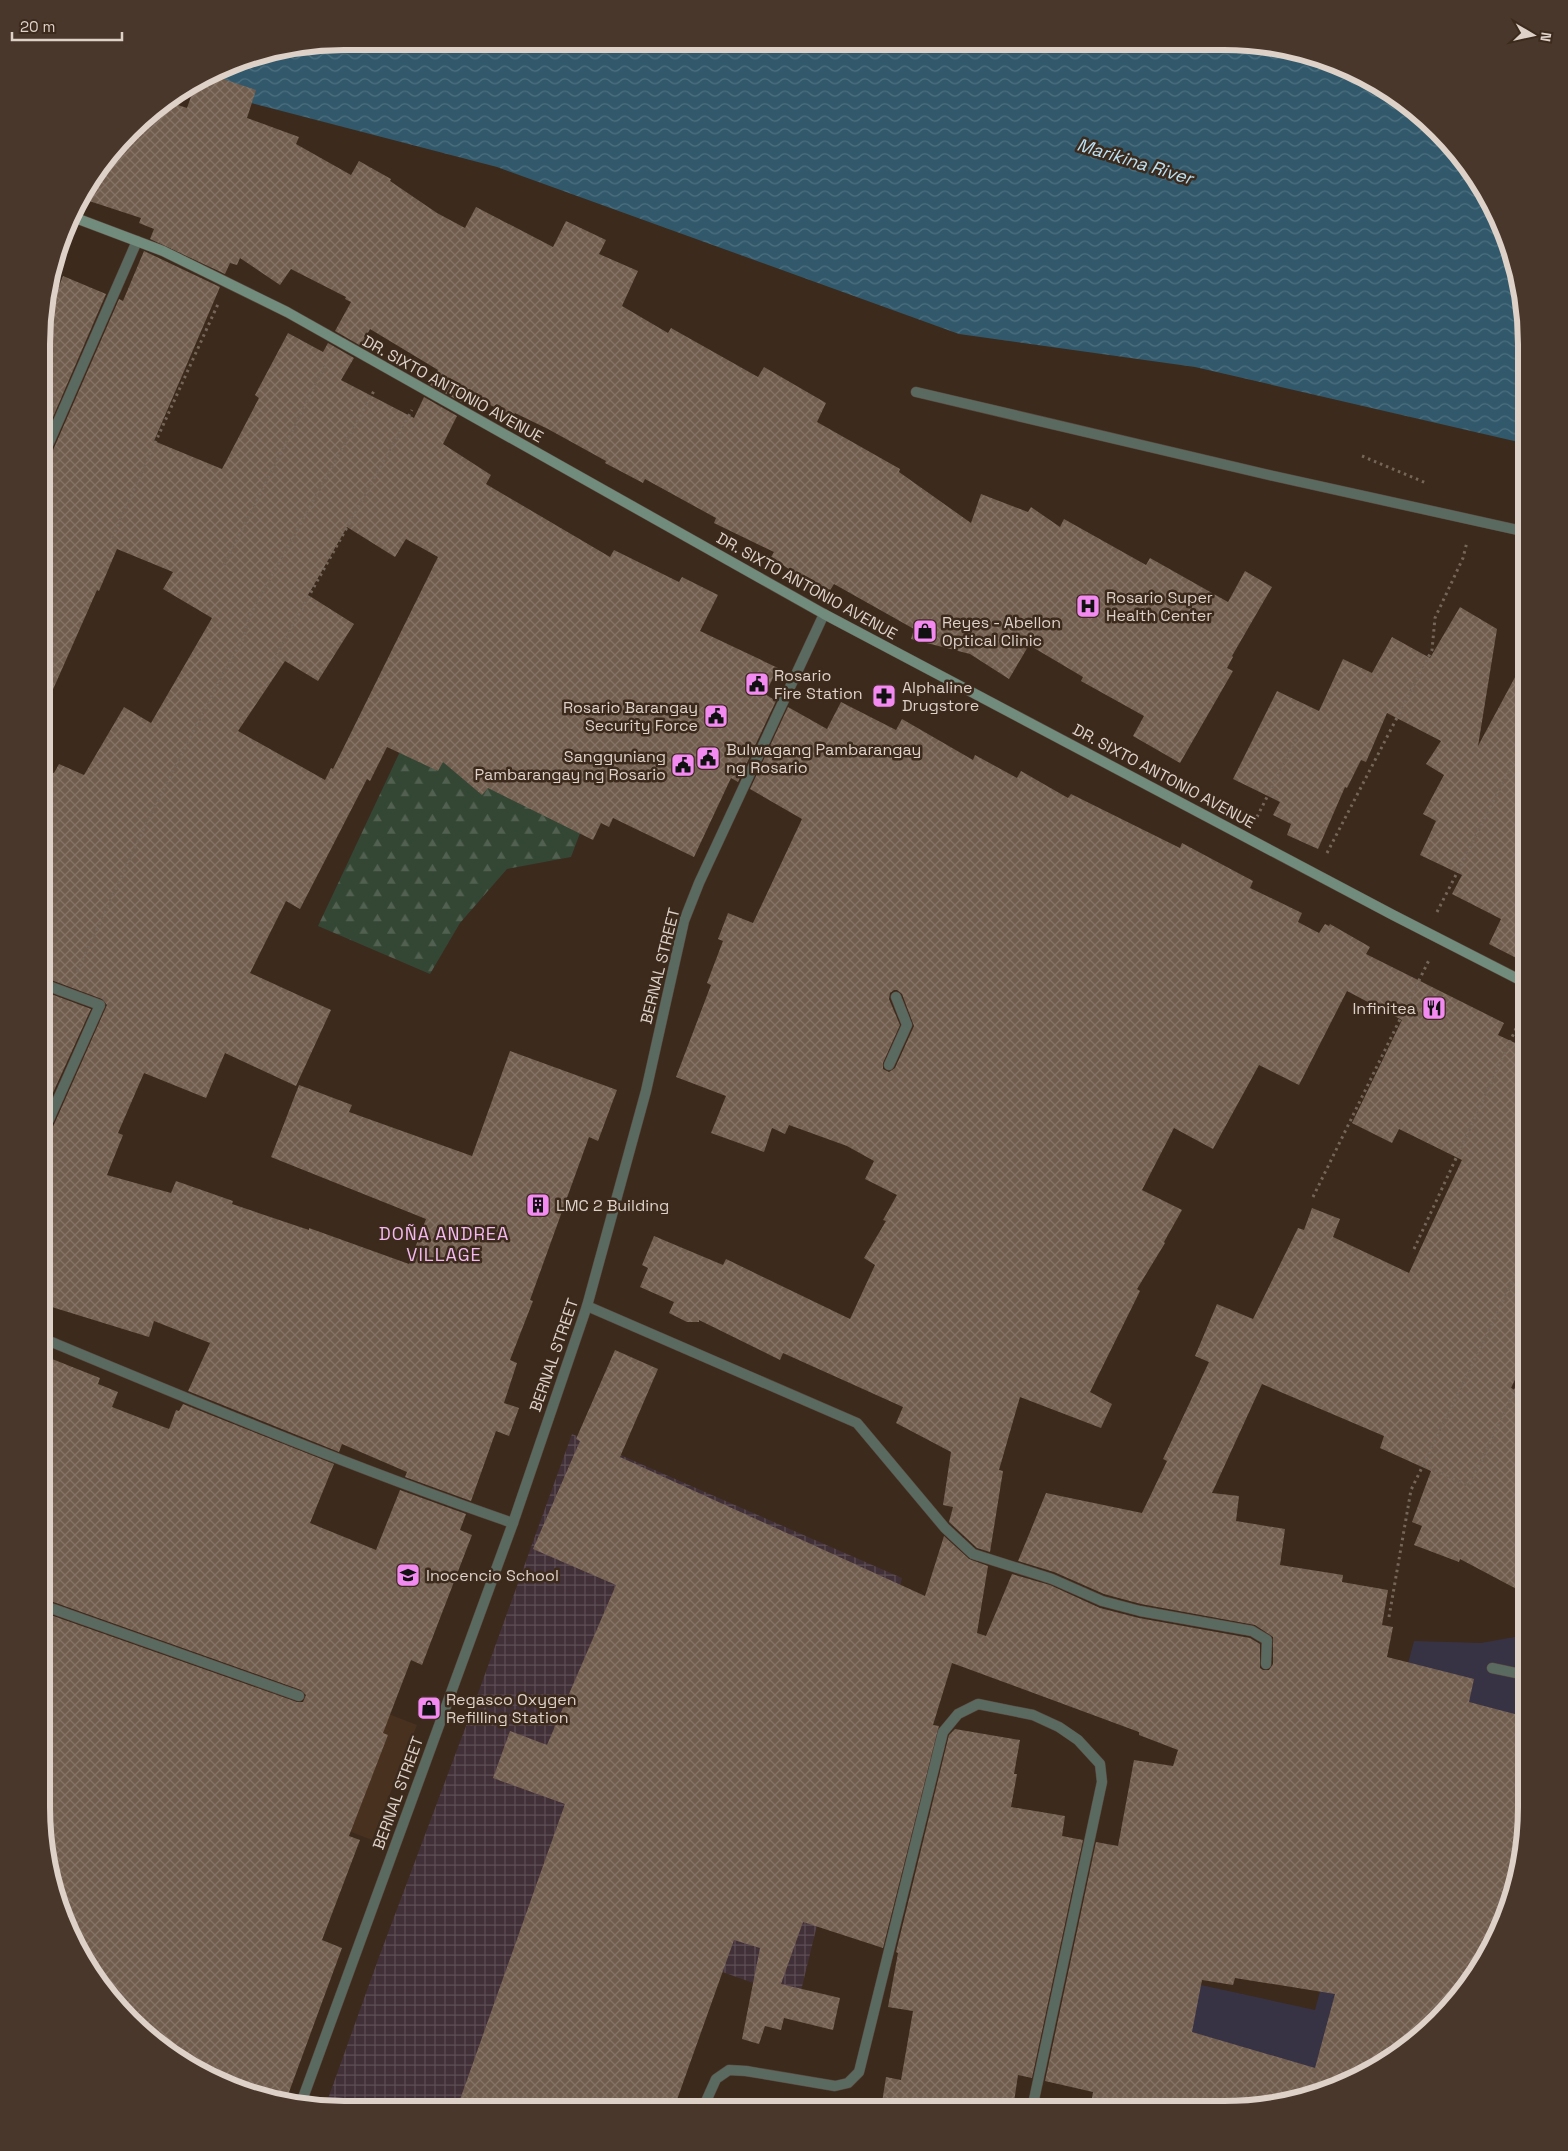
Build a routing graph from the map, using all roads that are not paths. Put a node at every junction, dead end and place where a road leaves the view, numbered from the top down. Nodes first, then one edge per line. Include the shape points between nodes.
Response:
1 (77, 220) edge
2 (137, 241) junction
3 (916, 392) dead end
4 (50, 440) edge
5 (1518, 530) edge
6 (824, 614) junction
7 (1518, 979) edge
8 (50, 987) edge
9 (896, 997) dead end
10 (889, 1065) dead end
11 (50, 1117) edge
12 (587, 1306) junction
13 (50, 1341) edge
14 (513, 1523) junction
15 (50, 1608) edge
16 (1266, 1664) dead end
17 (1492, 1668) dead end
18 (1518, 1674) edge
19 (299, 1696) dead end
20 (303, 2098) edge
21 (706, 2101) edge
22 (1034, 2101) edge

1 - 2 main road, DR. SIXTO ANTONIO AVENUE
2 - 4 street
2 - 6 main road, DR. SIXTO ANTONIO AVENUE via 228,282
3 - 5 street
6 - 7 main road, DR. SIXTO ANTONIO AVENUE
6 - 12 street, BERNAL STREET via 684,921 646,1091
8 - 11 street via 100,1005
9 - 10 street via 907,1025
12 - 14 street, BERNAL STREET
12 - 16 street via 857,1423 945,1528 973,1554 1140,1611 1252,1632 1267,1640
13 - 14 street via 232,1417 450,1502
14 - 20 street, BERNAL STREET
15 - 19 street
17 - 18 street
21 - 22 street via 716,2079 729,2070 835,2086 848,2083 858,2072 943,1732 958,1714 978,1704 1033,1715 1059,1727 1078,1740 1100,1764 1102,1782

